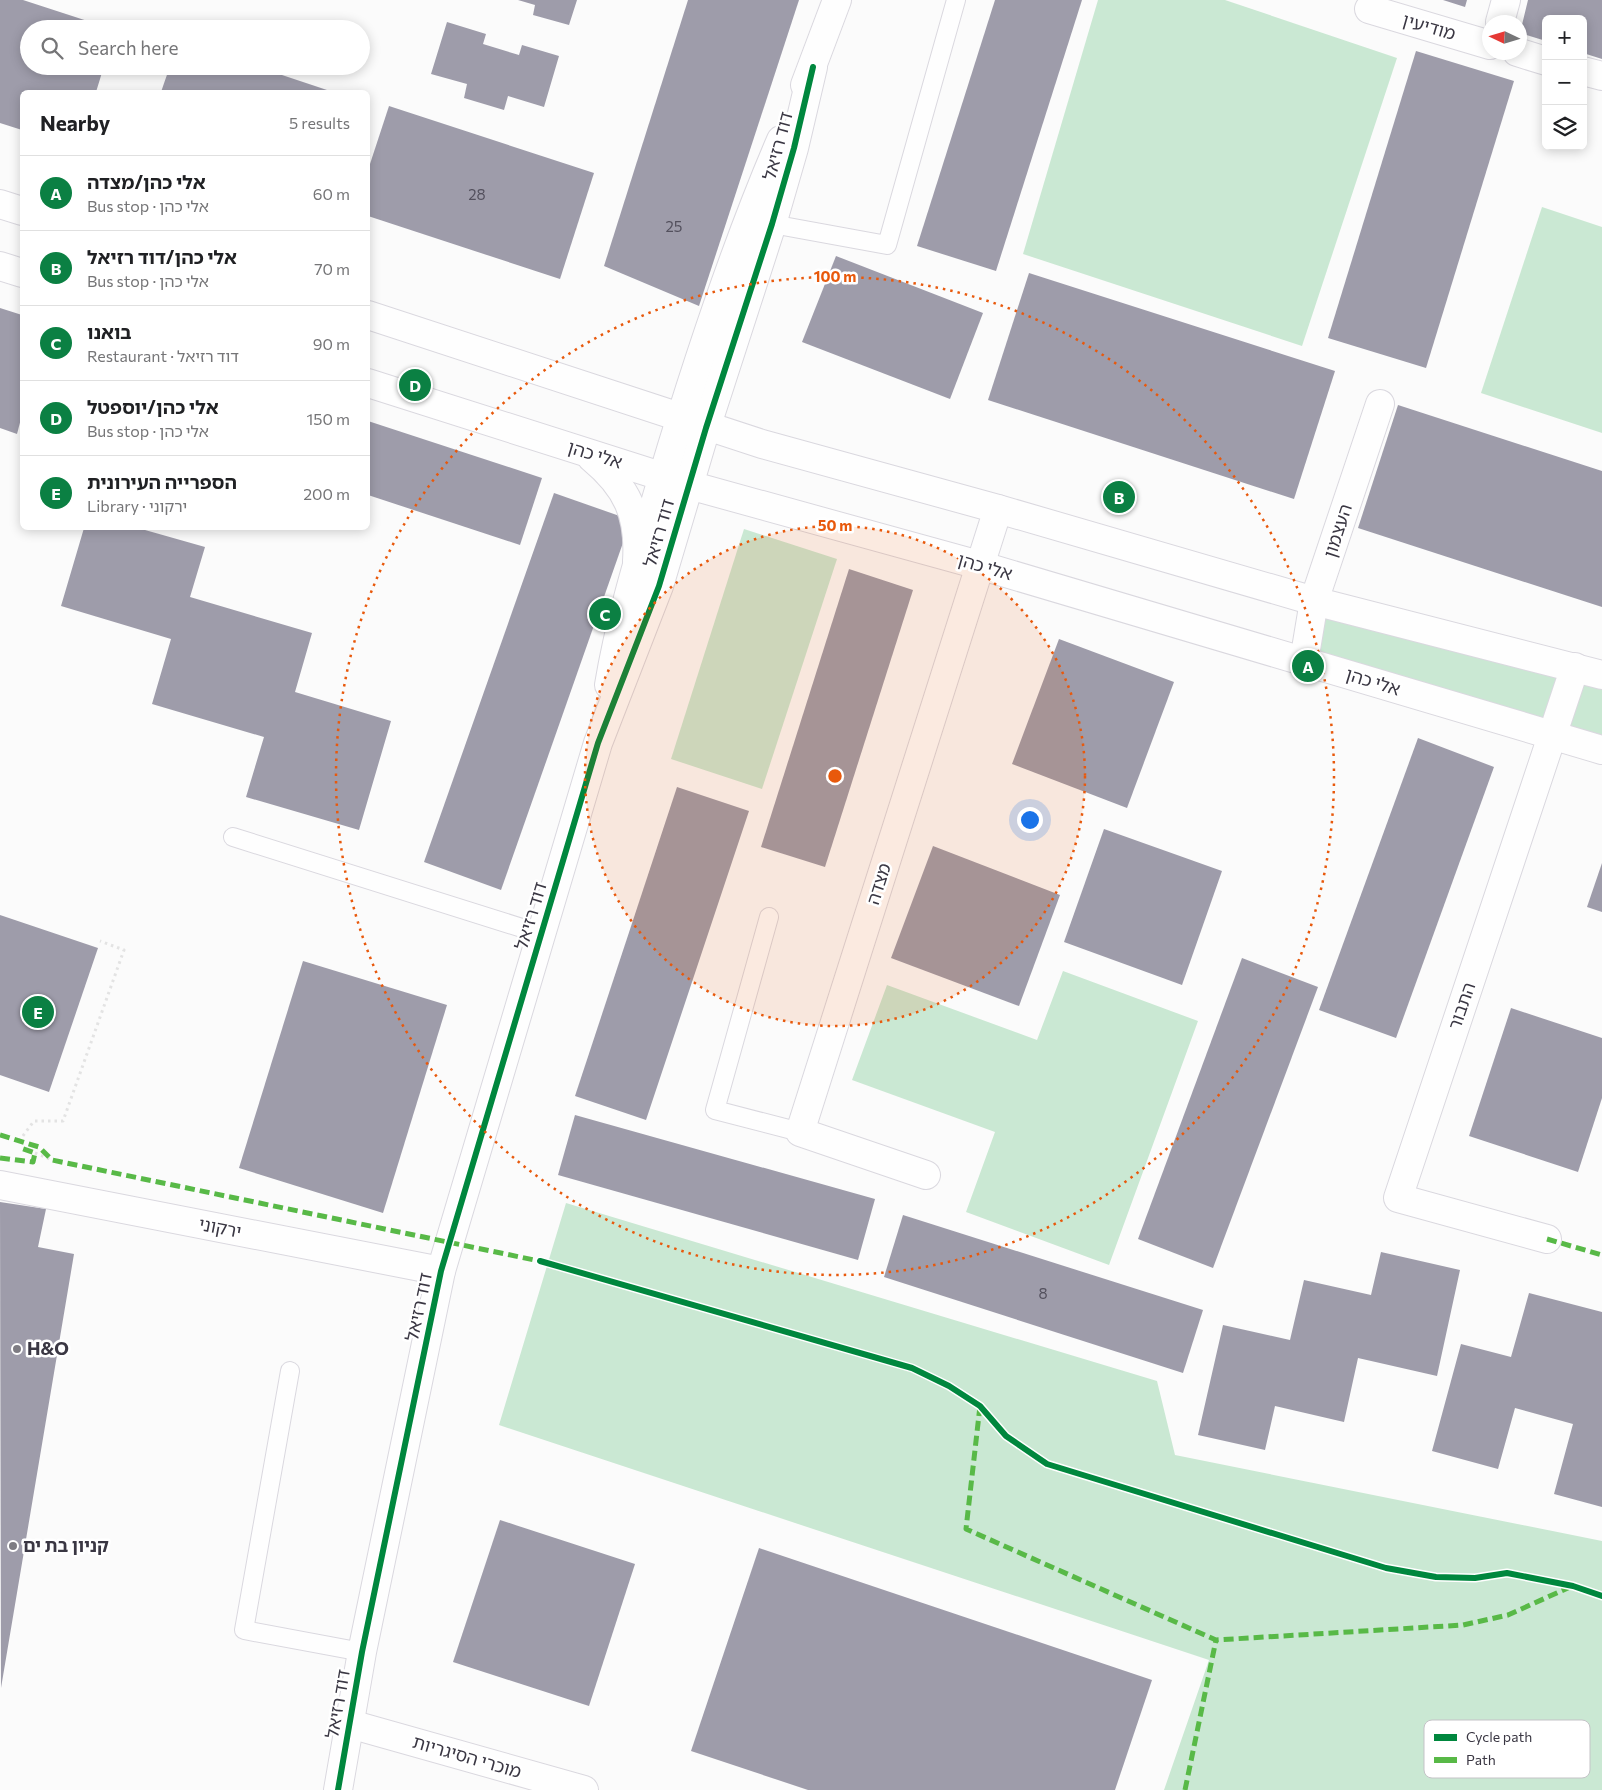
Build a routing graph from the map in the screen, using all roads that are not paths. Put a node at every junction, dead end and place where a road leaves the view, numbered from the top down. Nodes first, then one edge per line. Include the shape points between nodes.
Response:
1 (837, 0) edge
2 (956, 0) edge
3 (1506, 0) edge
4 (1369, 9) dead end
5 (1502, 15) edge
6 (1482, 43) edge
7 (1527, 55) edge
8 (1542, 59) edge
9 (813, 68) junction
10 (1587, 72) edge
11 (1602, 76) edge
12 (0, 204) edge
13 (20, 210) edge
14 (772, 224) junction
15 (0, 266) edge
16 (20, 272) edge
17 (370, 316) edge
18 (370, 384) edge
19 (1380, 404) dead end
20 (680, 419) junction
21 (706, 428) junction
22 (585, 452) junction
23 (663, 477) junction
24 (689, 485) junction
25 (998, 509) junction
26 (637, 561) junction
27 (980, 565) junction
28 (1314, 601) junction
29 (1304, 661) junction
30 (1575, 667) junction
31 (1602, 675) edge
32 (1553, 735) junction
33 (598, 743) junction
34 (1602, 750) edge
35 (233, 837) dead end
36 (769, 917) dead end
37 (541, 934) junction
38 (800, 1132) junction
39 (926, 1175) dead end
40 (0, 1185) edge
41 (1547, 1240) dead end
42 (441, 1271) junction
43 (290, 1370) dead end
44 (362, 1652) junction
45 (350, 1724) junction
46 (338, 1790) edge
47 (584, 1790) edge

1 - 9 street, דוד רזיאל
2 - 14 lane via 888,245
3 - 5 street
4 - 6 street, מודיעין
7 - 8 street
9 - 14 street, דוד רזיאל
9 - 20 street, דוד רזיאל via 766,174 726,279
10 - 11 street
12 - 13 street
14 - 21 street, דוד רזיאל
15 - 16 street
17 - 20 street
18 - 22 street, אלי כהן
19 - 28 street, העצמון
20 - 21 street
20 - 23 street, דוד רזיאל
21 - 24 street, דוד רזיאל
21 - 25 street
22 - 23 street, אלי כהן
22 - 26 street via 605,468 626,495 636,524
23 - 24 street, אלי כהן
23 - 26 street, דוד רזיאל
24 - 27 street, אלי כהן
24 - 33 street, דוד רזיאל via 659,586
25 - 27 street, מצדה
25 - 28 street
26 - 33 street, דוד רזיאל via 613,658
27 - 29 street, אלי כהן
27 - 38 street, מצדה
28 - 29 street, העצמון
28 - 30 street
29 - 32 street, אלי כהן
30 - 31 street
30 - 32 street, התבור
32 - 34 street, אלי כהן
32 - 41 street, התבור via 1398,1198
33 - 37 street, דוד רזיאל
35 - 37 lane
36 - 38 lane via 715,1110
37 - 42 street, דוד רזיאל
38 - 39 street
40 - 42 street, ירקוני
42 - 44 street, דוד רזיאל
43 - 44 lane via 244,1630
44 - 45 street, דוד רזיאל
45 - 46 street, דוד רזיאל
45 - 47 street, מוכרי הסיגריות

